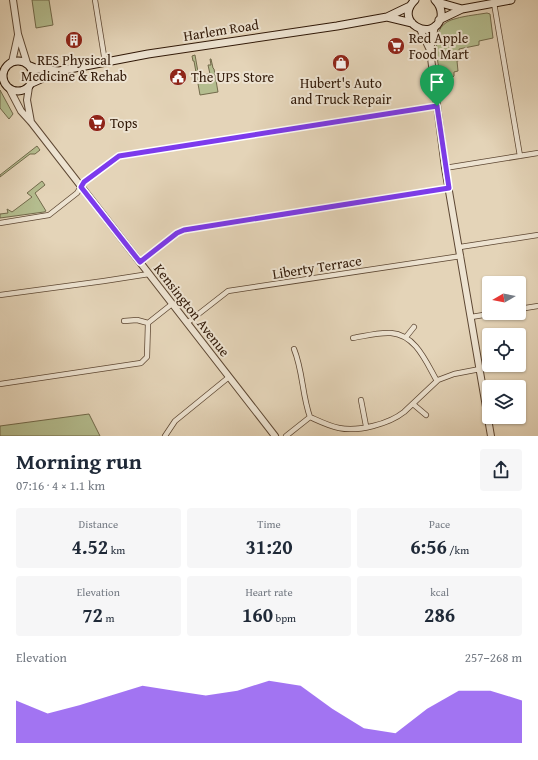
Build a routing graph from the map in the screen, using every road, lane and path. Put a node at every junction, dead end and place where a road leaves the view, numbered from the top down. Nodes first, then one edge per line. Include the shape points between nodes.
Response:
1 (13, 0) edge
2 (95, 0) edge
3 (512, 0) edge
4 (436, 1) edge
5 (412, 3) edge
6 (494, 3) junction
7 (462, 9) junction
8 (387, 17) junction
9 (437, 23) junction
10 (412, 24) junction
11 (420, 29) junction
12 (18, 34) junction
13 (430, 50) junction
14 (105, 62) junction
15 (6, 64) edge
16 (29, 64) junction
17 (59, 72) junction
18 (4, 84) edge
19 (31, 85) junction
20 (437, 106) junction
21 (31, 122) junction
22 (538, 153) edge
23 (520, 156) junction
24 (445, 168) junction
25 (81, 187) junction
26 (449, 188) junction
27 (0, 223) edge
28 (538, 235) edge
29 (460, 247) junction
30 (461, 256) junction
31 (140, 262) junction
32 (149, 274) junction
33 (0, 295) edge
34 (172, 304) junction
35 (538, 306) edge
36 (526, 308) edge
37 (482, 315) edge
38 (471, 317) junction
39 (124, 321) dead end
40 (148, 323) junction
41 (187, 323) junction
42 (414, 327) dead end
43 (406, 337) junction
44 (353, 338) dead end
45 (294, 349) dead end
46 (480, 369) junction
47 (229, 376) junction
48 (437, 380) junction
49 (0, 384) edge
50 (362, 400) dead end
51 (413, 404) junction
52 (426, 415) dead end
53 (310, 417) junction
54 (366, 426) junction
55 (166, 436) edge
56 (275, 436) edge
57 (286, 436) edge
58 (491, 436) edge

1 - 12 street
2 - 14 street
3 - 6 main road
4 - 7 main road
4 - 9 main road via 441,13
5 - 8 main road, Harlem Road
5 - 10 main road via 409,17
6 - 7 main road
6 - 23 street
7 - 9 main road
8 - 10 main road, Harlem Road
8 - 14 main road, Harlem Road
9 - 11 main road via 430,29
9 - 13 street
10 - 11 main road, Harlem Road
11 - 13 street
12 - 15 street via 14,57
12 - 16 street
13 - 20 street
14 - 17 main road, Harlem Road
15 - 16 main road via 20,60
15 - 18 main road
16 - 17 main road, Harlem Road via 37,69
16 - 19 main road via 34,74
17 - 19 main road, Harlem Road
18 - 19 main road via 12,90 21,91
18 - 21 street, Kensington Avenue
19 - 21 street, Kensington Avenue via 27,100
20 - 24 street
20 - 25 street via 119,156 88,178
21 - 25 street, Kensington Avenue
22 - 23 street
23 - 24 street
24 - 26 street
25 - 27 street via 47,216
25 - 31 street, Kensington Avenue
26 - 29 street
26 - 31 street via 184,230
28 - 29 street
29 - 30 street
30 - 38 street
30 - 41 street, Liberty Terrace via 228,291
31 - 32 street, Kensington Avenue
32 - 33 street
32 - 34 street, Kensington Avenue
34 - 40 street
34 - 41 street, Kensington Avenue
35 - 36 street
37 - 38 street
38 - 46 street
39 - 40 street via 137,320
40 - 49 street via 148,352 141,363
41 - 47 street, Kensington Avenue
42 - 43 street
43 - 44 street via 390,333
43 - 48 street via 417,348
45 - 53 street via 298,359 304,401
46 - 48 street
46 - 58 street
47 - 55 street via 175,420
47 - 56 street, Kensington Avenue
48 - 51 street
50 - 54 street
51 - 52 street
51 - 54 street via 390,422
53 - 54 street via 339,428
53 - 57 street

